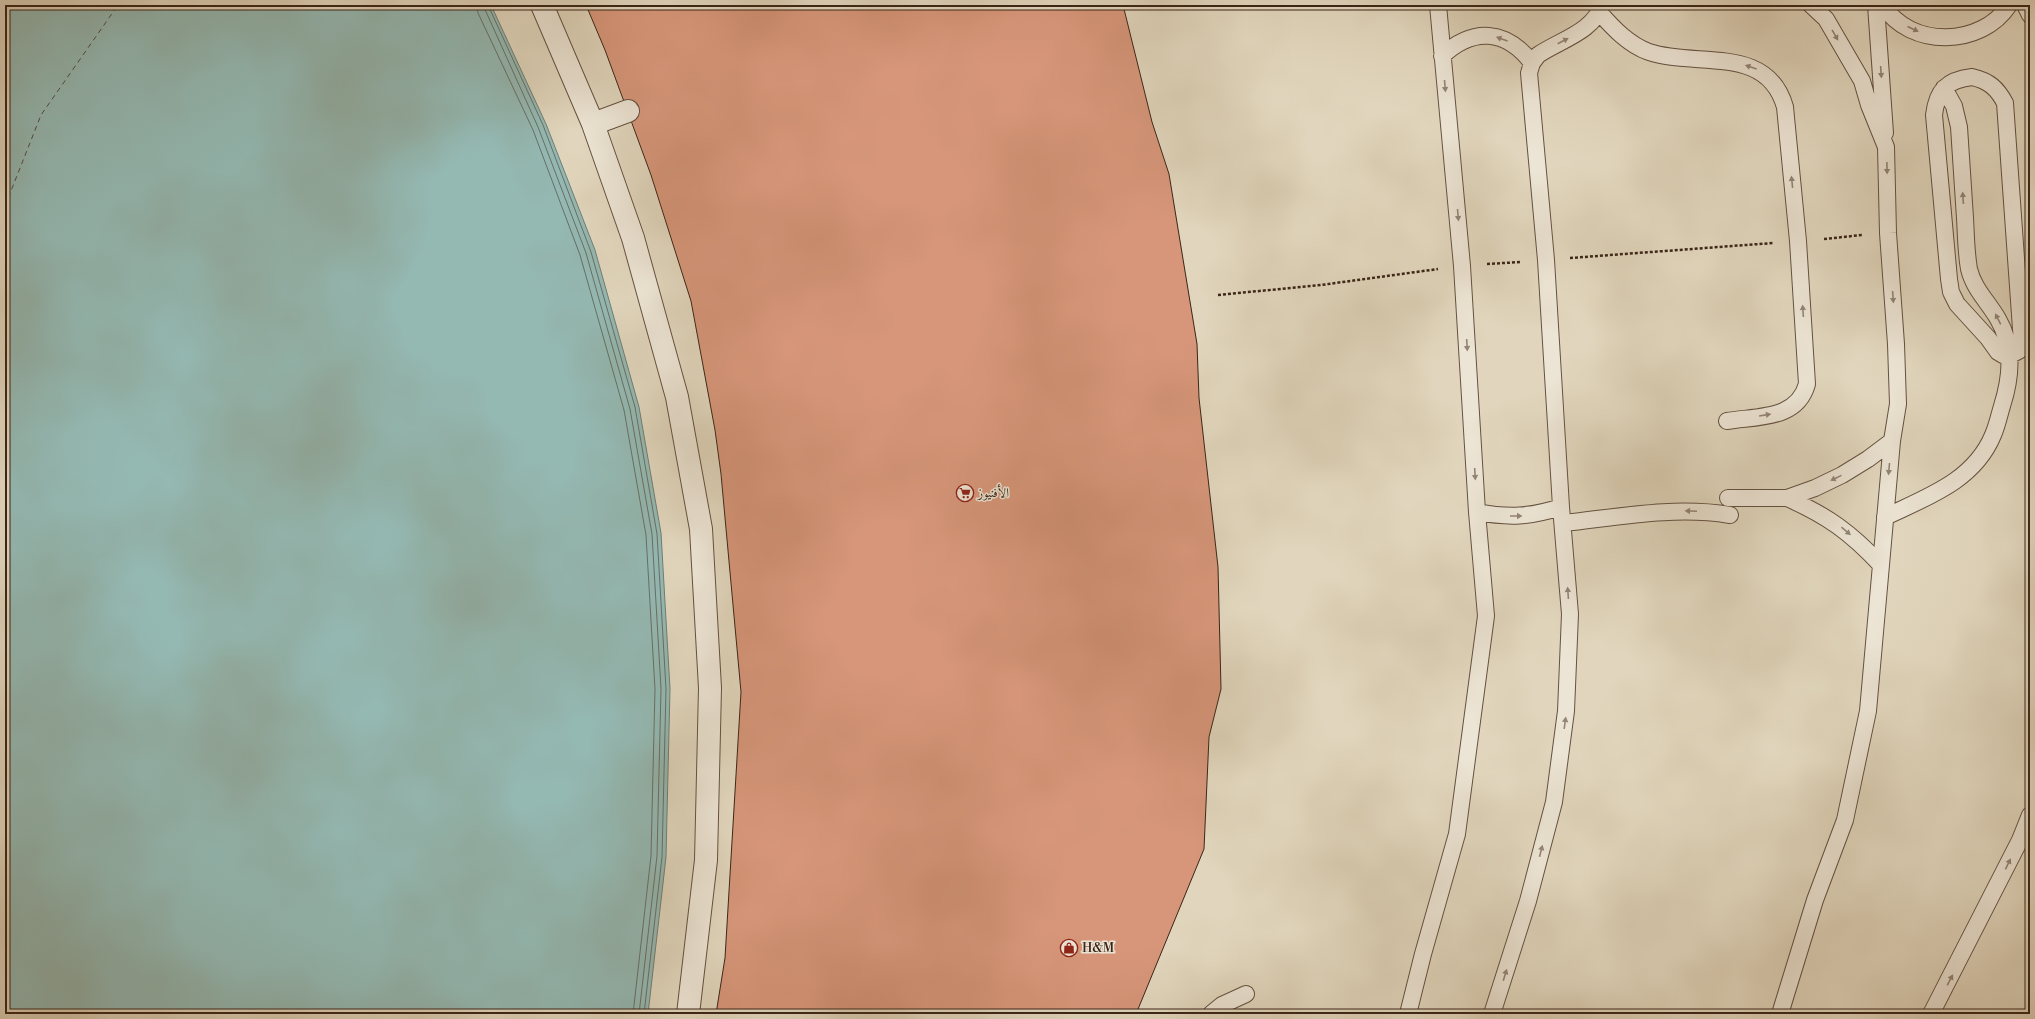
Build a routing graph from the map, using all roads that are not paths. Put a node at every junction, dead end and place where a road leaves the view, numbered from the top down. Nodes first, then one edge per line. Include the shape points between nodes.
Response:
1 (542, 5) edge
2 (1438, 5) edge
3 (1811, 5) edge
4 (1876, 5) edge
5 (1883, 5) edge
6 (2009, 5) edge
7 (2025, 5) edge
8 (1601, 9) edge
9 (2030, 15) edge
10 (1442, 56) junction
11 (1532, 63) junction
12 (1944, 88) junction
13 (628, 111) dead end
14 (593, 124) junction
15 (1886, 147) junction
16 (2009, 356) junction
17 (1727, 421) dead end
18 (1892, 441) junction
19 (1728, 498) dead end
20 (1787, 498) junction
21 (1561, 507) junction
22 (1477, 512) junction
23 (1730, 515) dead end
24 (1885, 517) junction
25 (1564, 523) junction
26 (1881, 565) junction
27 (2030, 815) edge
28 (2025, 835) edge
29 (1246, 994) dead end
30 (688, 1014) edge
31 (1211, 1014) edge
32 (1408, 1014) edge
33 (1493, 1014) edge
34 (1780, 1014) edge
35 (1931, 1014) edge

1 - 14 street
2 - 10 lane
3 -> 15 lane via 1826,19 1862,81
4 -> 15 lane
5 -> 6 lane via 1904,25 1924,35 1946,38 1968,35 1988,26
7 - 9 lane
11 -> 8 lane via 1538,55 1590,24
17 -> 8 lane via 1784,412 1792,408 1804,393 1807,375 1785,107 1774,83 1757,69 1746,65 1649,52 1624,38
11 -> 10 lane via 1523,51 1511,42 1496,37 1481,36 1460,42
10 -> 22 lane via 1462,266
11 - 21 lane via 1528,83 1546,260
16 -> 12 lane via 2000,321 1979,293 1970,270 1959,127 1954,106
12 - 16 lane via 1936,100 1934,116 1951,292 1957,304 1998,352
12 - 16 lane via 1957,79 1972,77 1986,81 1998,90 2005,103 2022,343 2020,350
13 - 14 street
14 - 30 street via 633,238 677,398 701,529 710,688 706,860
15 -> 18 lane via 1888,233 1898,404
16 - 24 lane via 2009,382 1993,435 1982,456 1967,473 1948,487
18 -> 20 lane via 1842,475
18 -> 24 lane
19 - 20 lane
20 -> 26 lane via 1839,525
22 -> 21 lane via 1520,517
21 - 25 lane
22 - 32 lane via 1486,616 1464,784 1457,834
23 -> 25 lane via 1687,510
24 - 26 lane
33 -> 25 lane via 1528,901 1555,795 1566,711 1570,614
26 - 34 lane via 1868,711 1845,820 1815,900
27 - 28 lane
35 -> 28 lane
29 - 31 lane via 1222,1005

